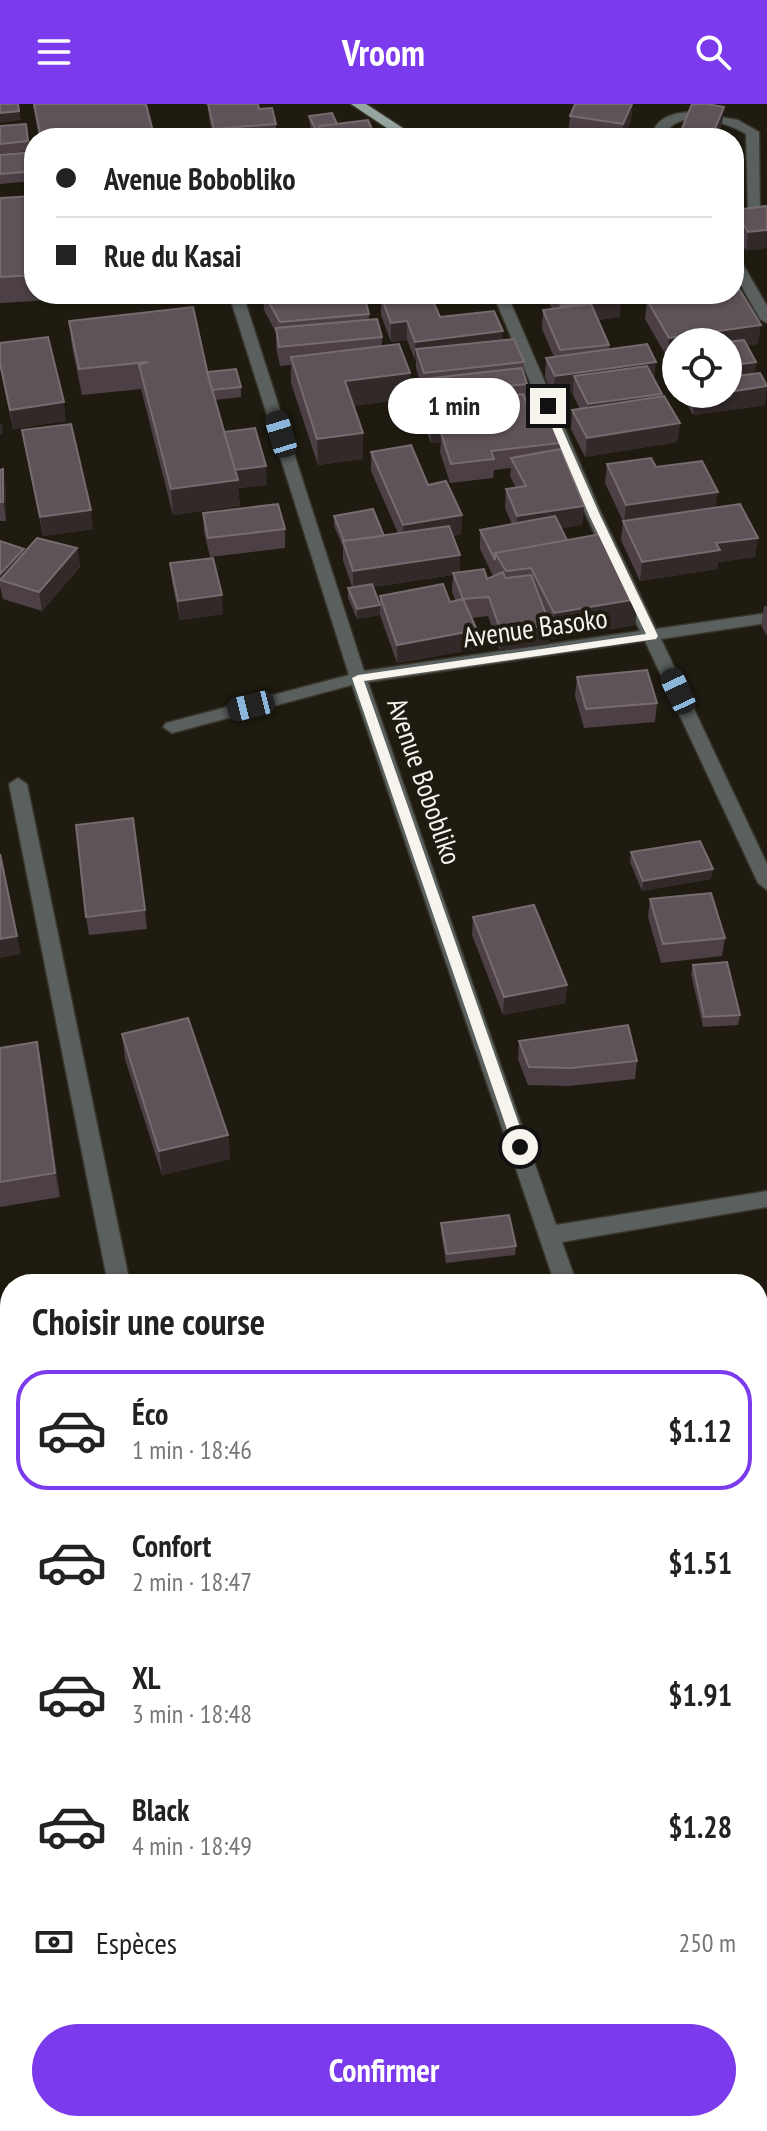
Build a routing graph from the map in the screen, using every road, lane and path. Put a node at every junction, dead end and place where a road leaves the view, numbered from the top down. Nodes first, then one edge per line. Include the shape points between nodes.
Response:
1 (357, 104) edge
2 (395, 128) edge
3 (660, 128) edge
4 (755, 211) edge
5 (744, 279) edge
6 (239, 304) edge
7 (504, 304) edge
8 (767, 319) edge
9 (767, 618) edge
10 (652, 636) junction
11 (358, 678) junction
12 (172, 727) dead end
13 (18, 784) dead end
14 (767, 883) edge
15 (767, 1199) edge
16 (550, 1235) junction
17 (117, 1274) edge
18 (563, 1274) edge

1 - 2 main road
3 - 4 street via 671,118 687,115 744,125 752,132
5 - 8 street
6 - 11 street, Avenue Bobobliko
7 - 10 street
9 - 10 street, Avenue Basoko
10 - 11 street, Avenue Basoko
10 - 14 street
11 - 12 street, Avenue Basoko
11 - 16 street, Avenue Bobobliko
13 - 17 street
15 - 16 street
16 - 18 street, Avenue Bobobliko

